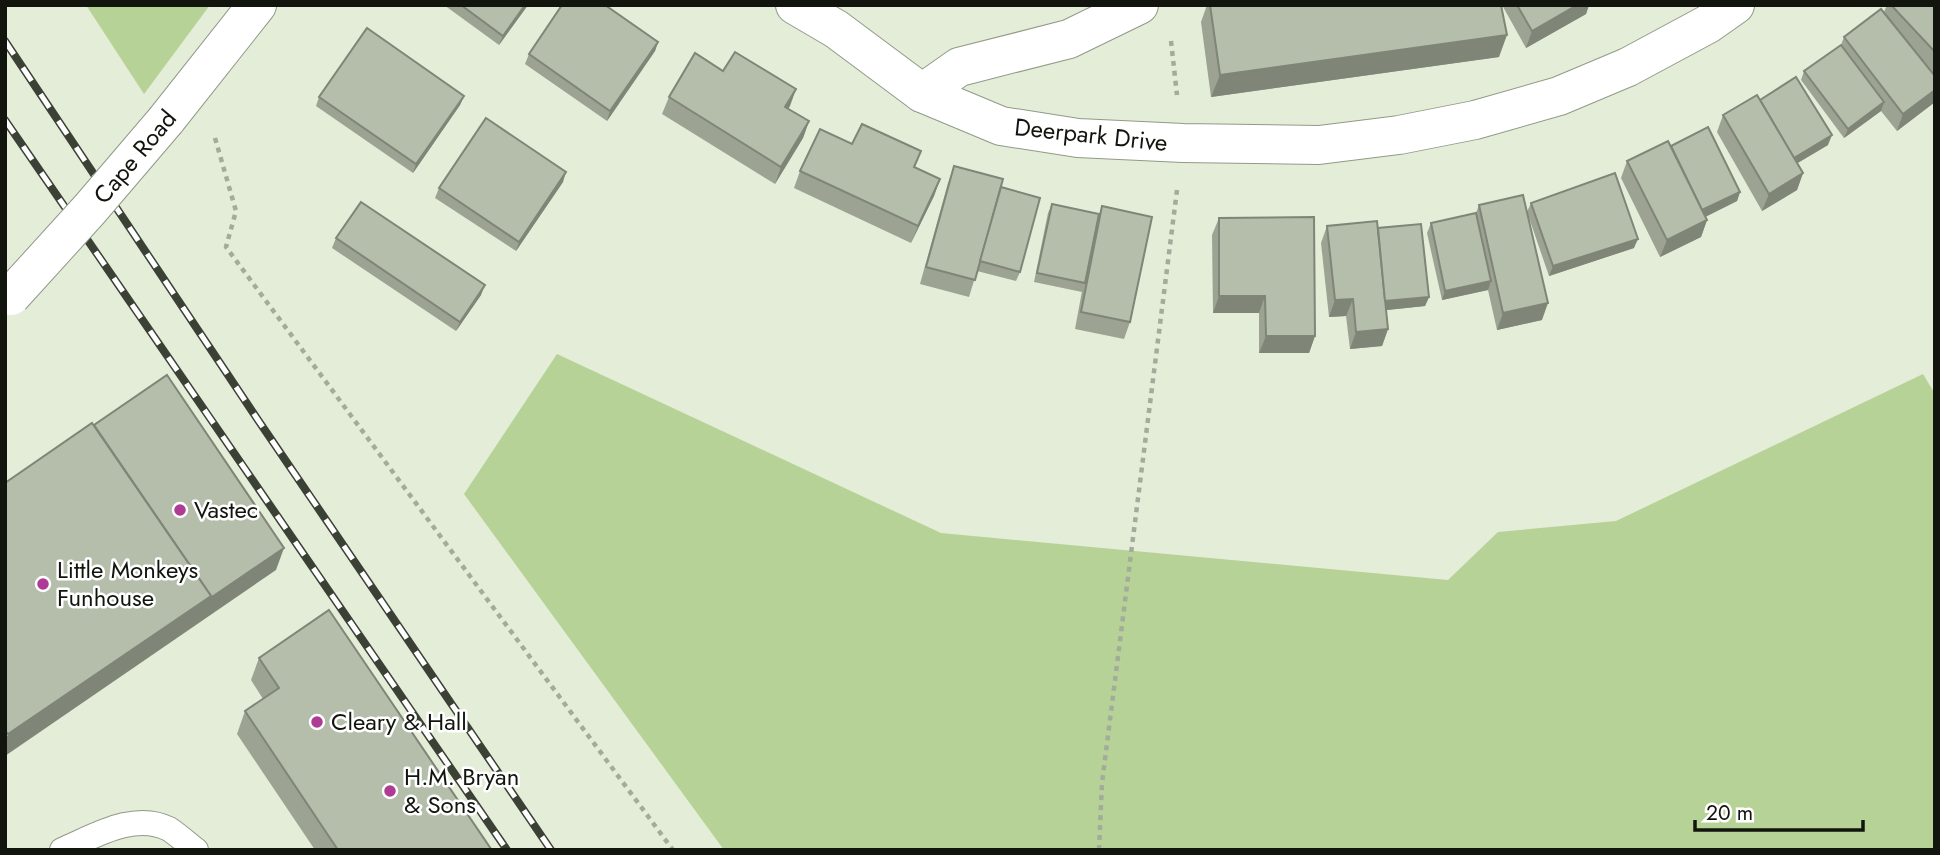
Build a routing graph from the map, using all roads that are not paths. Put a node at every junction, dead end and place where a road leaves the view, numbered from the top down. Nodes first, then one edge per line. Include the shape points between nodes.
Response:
1 (257, 5) edge
2 (795, 5) edge
3 (1139, 5) edge
4 (1735, 5) edge
5 (922, 93) junction
6 (8, 299) edge
7 (61, 850) edge
8 (196, 850) edge

1 - 6 street, Cape Road, bridge via 166,120
2 - 5 street, Deerpark Drive via 836,29
3 - 5 street via 1069,39 960,67
4 - 5 street, Deerpark Drive via 1628,66 1559,96 1475,120 1319,145 1078,138 1001,126
7 - 8 lane via 125,824 146,823 168,829

